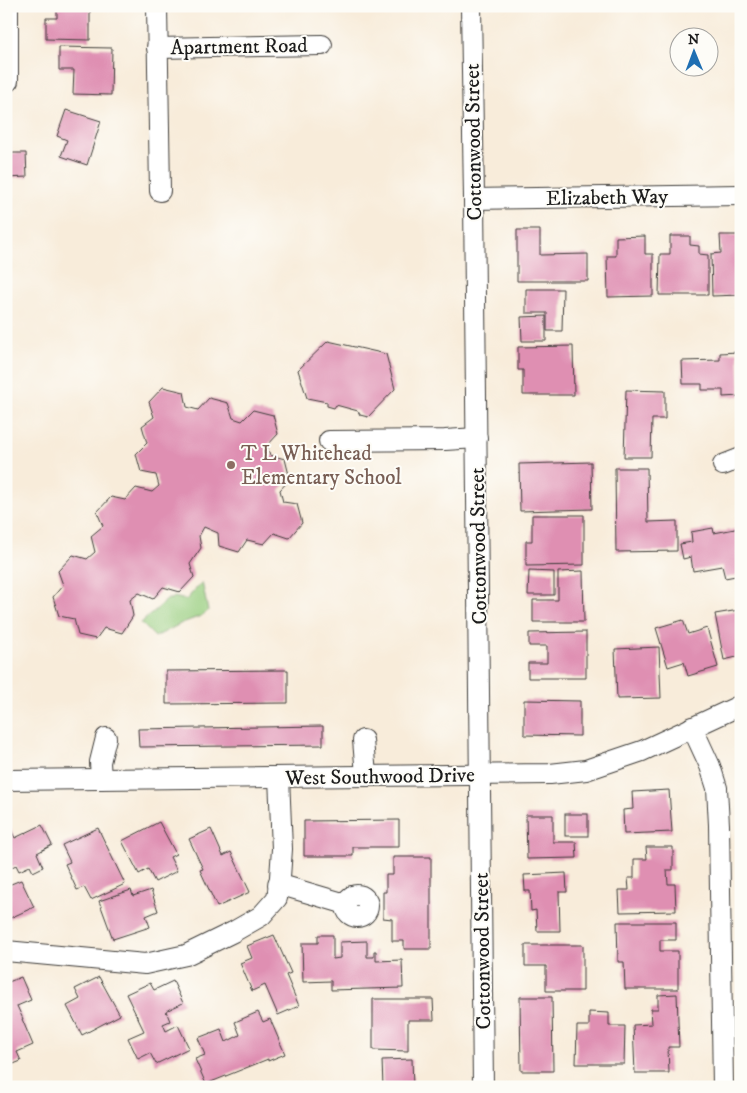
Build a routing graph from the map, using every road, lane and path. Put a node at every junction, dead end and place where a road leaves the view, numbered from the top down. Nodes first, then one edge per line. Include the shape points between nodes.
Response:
1 (8, 6) edge
2 (157, 6) edge
3 (471, 6) edge
4 (322, 45) dead end
5 (157, 48) junction
6 (6, 81) edge
7 (160, 191) dead end
8 (741, 196) edge
9 (474, 199) junction
10 (477, 438) junction
11 (329, 441) dead end
12 (741, 705) edge
13 (692, 727) junction
14 (106, 738) dead end
15 (363, 740) dead end
16 (480, 775) junction
17 (366, 776) junction
18 (279, 777) junction
19 (6, 780) edge
20 (101, 780) junction
21 (278, 884) junction
22 (346, 904) dead end
23 (6, 951) edge
24 (484, 1087) edge
25 (723, 1087) edge

1 - 6 street
2 - 5 street, Apartment Road
3 - 9 street, Cottonwood Street
4 - 5 street, Apartment Road
5 - 7 street, Apartment Road
8 - 9 street, Elizabeth Way
9 - 10 street, Cottonwood Street
10 - 11 street
10 - 16 street, Cottonwood Street
12 - 13 street, West Southwood Drive
13 - 16 street, West Southwood Drive via 642,751 586,770
13 - 25 street via 717,788
14 - 20 street via 100,762
15 - 17 street
16 - 17 street, West Southwood Drive
16 - 24 street, Cottonwood Street
17 - 18 street, West Southwood Drive
18 - 20 street, West Southwood Drive
18 - 21 street via 282,849
19 - 20 street, West Southwood Drive
21 - 22 street
21 - 23 street via 277,898 261,916 186,955 145,964

